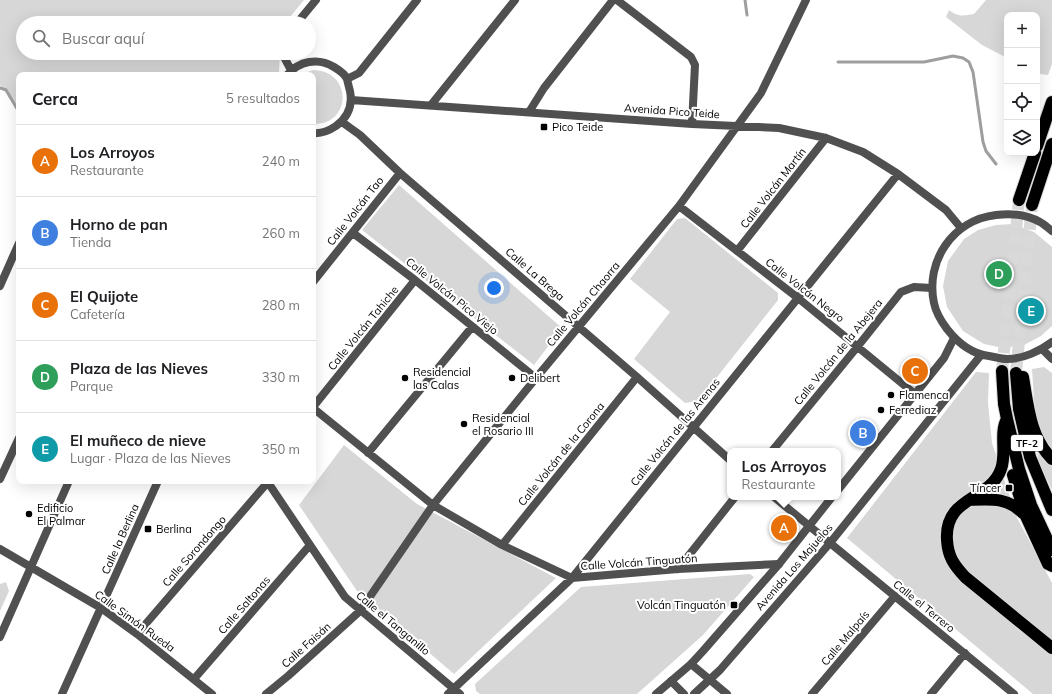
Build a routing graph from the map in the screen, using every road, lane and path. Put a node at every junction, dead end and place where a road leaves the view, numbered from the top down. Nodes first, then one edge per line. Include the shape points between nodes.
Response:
1 (316, 0) edge
2 (417, 0) edge
3 (515, 0) edge
4 (613, 0) edge
5 (617, 0) edge
6 (806, 0) edge
7 (303, 16) edge
8 (285, 60) edge
9 (289, 72) edge
10 (347, 79) junction
11 (351, 100) junction
12 (1052, 102) edge
13 (431, 105) junction
14 (529, 112) junction
15 (342, 122) junction
16 (692, 124) junction
17 (736, 126) junction
18 (316, 132) edge
19 (1040, 137) edge
20 (826, 138) junction
21 (1052, 144) edge
22 (1034, 156) edge
23 (400, 173) junction
24 (898, 174) junction
25 (1019, 200) tunnel mouth
26 (1032, 205) tunnel mouth
27 (679, 206) junction
28 (961, 228) junction
29 (1052, 231) edge
30 (353, 233) junction
31 (16, 250) edge
32 (737, 251) junction
33 (316, 278) edge
34 (415, 280) junction
35 (0, 286) edge
36 (932, 288) junction
37 (798, 298) junction
38 (579, 326) junction
39 (472, 327) junction
40 (954, 338) junction
41 (1052, 342) edge
42 (858, 346) junction
43 (1042, 349) junction
44 (981, 355) junction
45 (1052, 359) edge
46 (1002, 371) tunnel mouth
47 (637, 377) junction
48 (536, 378) junction
49 (915, 394) junction
50 (316, 404) edge
51 (316, 410) edge
52 (1007, 419) junction
53 (693, 427) junction
54 (16, 444) edge
55 (1004, 447) junction
56 (774, 448) edge
57 (368, 453) junction
58 (727, 457) edge
59 (1052, 459) edge
60 (0, 479) edge
61 (68, 484) edge
62 (157, 484) edge
63 (265, 484) edge
64 (268, 484) edge
65 (841, 486) edge
66 (733, 500) edge
67 (778, 500) edge
68 (830, 500) edge
69 (966, 501) junction
70 (433, 505) junction
71 (1052, 510) edge
72 (1025, 514) junction
73 (810, 525) junction
74 (830, 543) junction
75 (310, 545) junction
76 (502, 545) junction
77 (0, 548) edge
78 (1052, 550) edge
79 (780, 564) junction
80 (1052, 566) edge
81 (30, 567) junction
82 (678, 570) junction
83 (572, 578) junction
84 (895, 596) junction
85 (101, 608) junction
86 (360, 611) junction
87 (137, 634) junction
88 (0, 636) edge
89 (1052, 648) edge
90 (965, 653) junction
91 (691, 664) junction
92 (194, 678) junction
93 (710, 680) junction
94 (671, 681) junction
95 (451, 691) edge
96 (64, 693) edge
97 (212, 694) edge
98 (266, 694) edge
99 (460, 694) edge
100 (656, 694) edge
101 (684, 694) edge
102 (694, 694) edge
103 (727, 694) edge
104 (813, 694) edge
105 (931, 694) edge
106 (1014, 694) edge

1 - 7 street
2 - 10 street via 359,73
3 - 13 street
4 - 14 street via 544,88
5 - 16 street via 690,57 695,65
6 - 17 street, Calle Volcán Chaorra via 761,92
8 - 9 street
9 - 10 street via 302,63 315,61 328,63
10 - 11 street
11 - 13 street, Avenida Pico Teide
11 - 15 street via 349,112
12 - 19 highway
13 - 14 street, Avenida Pico Teide
14 - 16 street, Avenida Pico Teide
15 - 18 street via 330,130
15 - 23 street, Calle La Brega via 360,135
16 - 17 street, Avenida Pico Teide
17 - 20 street, Avenida Pico Teide via 779,128
17 - 27 street, Calle Volcán Chaorra
20 - 24 street, Avenida Pico Teide via 862,152
20 - 32 street, Calle Volcán Martín
21 - 26 highway
22 - 25 highway
23 - 30 street, Calle Volcán Tao
23 - 38 street, Calle La Brega
24 - 28 street, Avenida Pico Teide via 946,210
24 - 37 street, Calle Volcán de las Arenas
27 - 32 street, Calle Volcán Negro
27 - 38 street, Calle Volcán Chaorra
28 - 29 street via 984,216 1009,213 1040,222
28 - 36 street via 946,243 935,265
30 - 33 street, Calle Volcán Tao
30 - 34 street, Calle Volcán Pico Viejo
31 - 35 street
32 - 37 street, Calle Volcán Negro
34 - 39 street, Calle Volcán Pico Viejo
34 - 50 street, Calle Volcán Tahiche
36 - 40 street via 939,318
36 - 42 street, Calle Volcán de la Abejera via 914,287 901,292
37 - 42 street, Calle Volcán Negro
37 - 53 street, Calle Volcán de las Arenas
38 - 47 street, Calle La Brega
38 - 48 street, Calle Volcán Chaorra
39 - 48 street, Calle Volcán Pico Viejo
39 - 57 street
40 - 44 street
40 - 49 street via 944,358
41 - 43 street
42 - 49 street, Calle Volcán Negro
42 - 56 street, Calle Volcán de la Abejera
43 - 44 street via 1023,357 1008,359
43 - 45 street
44 - 74 street, Avenida Los Majuelos
46 - 52 highway, TF-2
47 - 53 street, Calle La Brega
47 - 76 street, Calle Volcán de la Corona
48 - 70 street, Calle Volcán Chaorra
49 - 65 street
51 - 57 street, Calle Volcán Tinguatón
52 - 55 highway via 1003,426
52 - 78 highway, TF-2 via 1031,505
53 - 58 street, Calle La Brega
53 - 83 street, Calle Volcán de las Arenas
54 - 60 street
55 - 69 highway via 1001,469 995,481
55 - 72 highway
57 - 70 street, Calle Volcán Tinguatón
59 - 71 highway, TF-2 via 1038,440 1033,428 1019,375 1019,409 1030,457
61 - 81 street
62 - 85 street, Calle la Berlina
63 - 87 street, Calle Sorondongo
64 - 75 street, Calle el Tanganillo
66 - 82 street
67 - 73 street
68 - 73 street, Avenida Los Majuelos
69 - 72 highway via 993,498 1017,506
69 - 89 highway via 953,513 946,530 947,550 954,565 965,577
70 - 76 street, Calle Volcán Tinguatón
70 - 86 street, Calle Volcán Chaorra
72 - 80 highway via 1048,564
73 - 74 street, Calle el Terrero
73 - 79 street, Avenida Los Majuelos
74 - 84 street, Calle el Terrero
74 - 93 street, Avenida Los Majuelos
75 - 86 street, Calle el Tanganillo via 345,597
75 - 92 street, Calle Saltonas
76 - 83 street, Calle Volcán Tinguatón
77 - 81 street, Calle Simón Rueda
79 - 82 street, Calle Volcán Tinguatón
79 - 91 street, Avenida Los Majuelos
81 - 85 street, Calle Simón Rueda
81 - 88 street
82 - 83 street, Calle Volcán Tinguatón
83 - 95 street, Calle Volcán de las Arenas
84 - 90 street, Calle el Terrero
84 - 104 street, Calle Malpaís
85 - 87 street, Calle Simón Rueda
85 - 96 street, Calle la Berlina
86 - 95 street, Calle el Tanganillo
86 - 98 street, Calle Faisán
87 - 92 street, Calle Simón Rueda
90 - 105 street
90 - 106 street, Calle el Terrero
91 - 93 street
91 - 94 street, Avenida Los Majuelos
92 - 97 street, Calle Simón Rueda
93 - 102 street, Avenida Los Majuelos
93 - 103 street
94 - 100 street, Avenida Los Majuelos
94 - 101 street
95 - 99 street, Calle el Tanganillo

